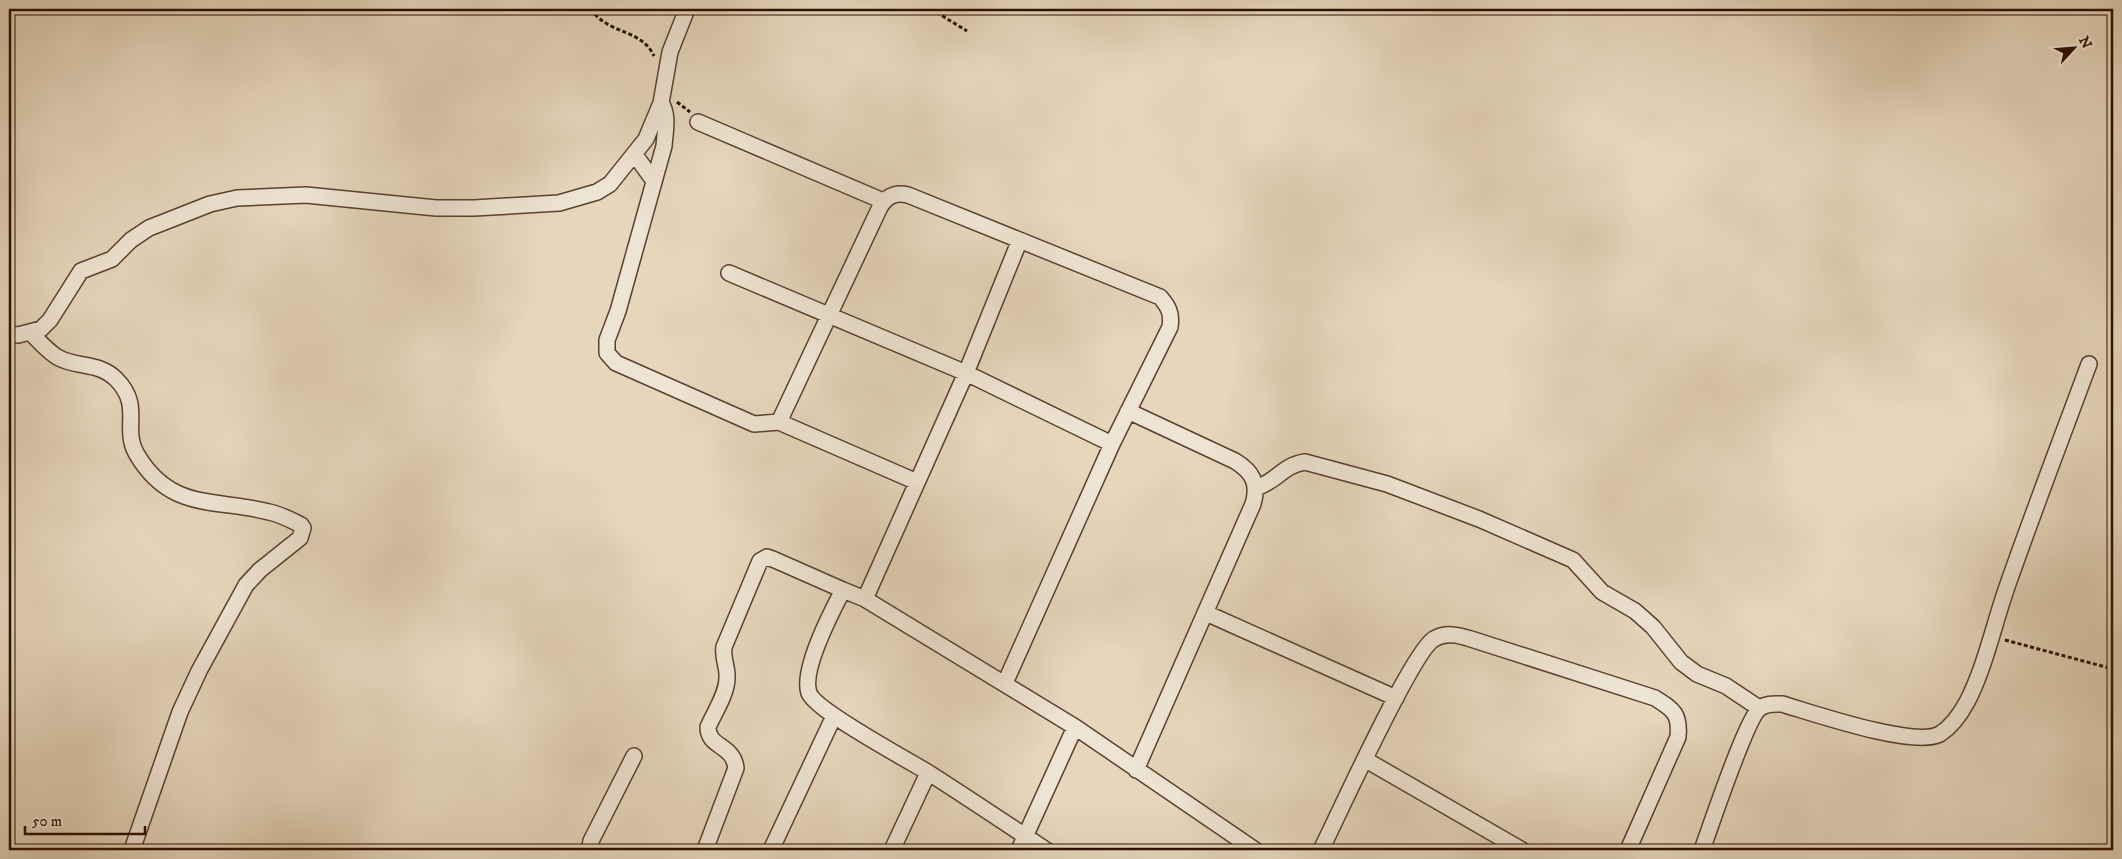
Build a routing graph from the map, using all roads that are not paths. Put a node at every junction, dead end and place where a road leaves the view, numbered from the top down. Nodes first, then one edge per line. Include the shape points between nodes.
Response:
1 (687, 9) edge
2 (661, 103) junction
3 (698, 122) road end
4 (635, 155) junction
5 (654, 181) junction
6 (883, 201) junction
7 (1019, 242) junction
8 (729, 273) dead end
9 (829, 315) junction
10 (31, 333) junction
11 (9, 334) edge
12 (2089, 364) dead end
13 (966, 372) junction
14 (1128, 411) junction
15 (779, 422) junction
16 (1112, 444) junction
17 (917, 482) junction
18 (1256, 488) junction
19 (844, 590) junction
20 (865, 599) junction
21 (1206, 613) junction
22 (1005, 683) junction
23 (1396, 698) junction
24 (1759, 708) junction
25 (834, 716) junction
26 (1075, 728) junction
27 (634, 756) dead end
28 (1366, 760) junction
29 (1136, 770) junction
30 (928, 773) junction
31 (1025, 836) junction
32 (132, 850) edge
33 (589, 850) edge
34 (705, 850) edge
35 (771, 850) edge
36 (892, 850) edge
37 (1019, 850) edge
38 (1046, 850) edge
39 (1255, 850) edge
40 (1321, 850) edge
41 (1522, 850) edge
42 (1628, 850) edge
43 (1702, 850) edge

1 - 2 street via 670,52
2 - 4 street via 646,139
2 - 5 street via 665,114 665,134
3 - 6 street
4 - 5 street
4 - 10 street via 610,184 597,192 559,203 436,208 306,195 237,198 210,204 150,228 131,240 112,259 81,271 50,320
5 - 15 street via 607,340 607,353 616,364 754,424
6 - 7 street via 894,194 908,195
6 - 9 street
7 - 13 street
7 - 14 street via 1152,292 1168,306 1172,317 1170,327
8 - 9 street
9 - 13 street
9 - 15 street
10 - 11 street
10 - 32 street via 58,358 98,367 115,378 130,400 130,437 136,454 167,487 201,502 271,512 301,524 303,528 300,538 246,585 199,671 180,712
12 - 24 street via 1982,665 1966,703 1954,721 1940,734 1929,737 1874,730 1782,704
13 - 16 street
13 - 17 street
14 - 16 street
14 - 18 street via 1235,461 1248,470
15 - 17 street
16 - 22 street
17 - 20 street
18 - 21 street via 1253,504
18 - 24 street via 1292,464 1305,462 1387,484 1555,551 1573,560 1602,592 1635,611 1653,627 1681,662
19 - 20 street
19 - 25 street via 808,676 812,699
19 - 34 street via 767,557 760,561 724,646 722,657 728,676 708,727 708,735 713,742 729,751 735,759 736,768
20 - 22 street
21 - 23 street
21 - 29 street
22 - 26 street
23 - 28 street
23 - 42 street via 1425,645 1444,634 1489,644 1655,698 1668,706 1676,714 1678,737
24 - 43 street via 1746,730
25 - 30 street
25 - 35 street
26 - 29 street
26 - 31 street
27 - 33 street
28 - 40 street
28 - 41 street
29 - 39 street
30 - 31 street
30 - 36 street
31 - 37 street
31 - 38 street

